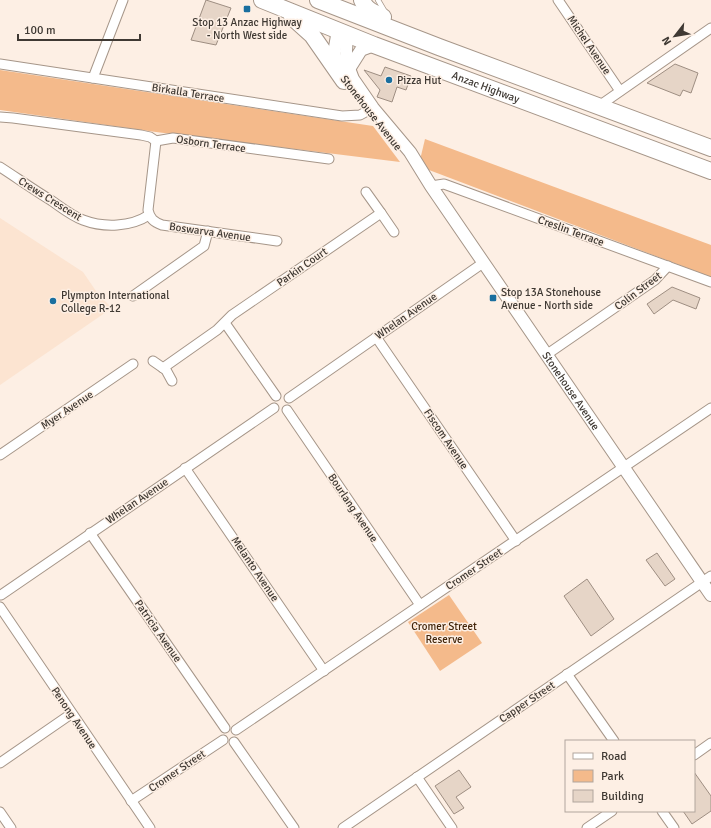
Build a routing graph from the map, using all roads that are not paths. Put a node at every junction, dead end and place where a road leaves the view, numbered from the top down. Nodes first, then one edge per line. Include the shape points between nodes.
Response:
1 (123, 0) edge
2 (262, 0) edge
3 (318, 0) edge
4 (362, 0) edge
5 (378, 0) edge
6 (558, 0) edge
7 (345, 5) edge
8 (279, 6) junction
9 (388, 15) dead end
10 (711, 28) edge
11 (343, 32) junction
12 (374, 45) junction
13 (439, 47) junction
14 (0, 64) edge
15 (347, 75) junction
16 (93, 78) junction
17 (548, 87) junction
18 (620, 91) junction
19 (534, 105) junction
20 (599, 106) junction
21 (370, 110) junction
22 (562, 115) junction
23 (0, 117) edge
24 (156, 141) junction
25 (711, 148) edge
26 (329, 159) dead end
27 (0, 167) edge
28 (711, 171) edge
29 (431, 186) junction
30 (366, 192) dead end
31 (381, 213) junction
32 (149, 215) junction
33 (208, 231) junction
34 (394, 232) dead end
35 (277, 241) dead end
36 (483, 262) junction
37 (668, 266) junction
38 (711, 282) edge
39 (133, 296) dead end
40 (225, 323) junction
41 (376, 337) junction
42 (546, 355) junction
43 (153, 361) dead end
44 (133, 364) dead end
45 (163, 368) junction
46 (172, 381) dead end
47 (276, 396) junction
48 (289, 398) junction
49 (274, 408) junction
50 (711, 408) edge
51 (287, 410) junction
52 (0, 455) edge
53 (186, 468) junction
54 (624, 468) junction
55 (90, 533) junction
56 (516, 541) junction
57 (706, 579) edge
58 (0, 594) edge
59 (711, 595) edge
60 (0, 606) edge
61 (420, 606) junction
62 (324, 671) junction
63 (567, 674) junction
64 (71, 714) junction
65 (225, 728) junction
66 (236, 730) junction
67 (223, 740) junction
68 (613, 740) edge
69 (234, 742) junction
70 (711, 743) edge
71 (695, 754) edge
72 (0, 763) edge
73 (417, 777) junction
74 (131, 801) junction
75 (0, 812) edge
76 (611, 812) edge
77 (663, 812) edge
78 (11, 828) edge
79 (150, 828) edge
80 (294, 828) edge
81 (343, 828) edge
82 (452, 828) edge
83 (587, 828) edge
84 (674, 828) edge

1 - 16 street
2 - 8 highway, Anzac Highway
3 - 7 highway, Anzac Highway
4 - 13 highway via 369,11 425,33
5 - 9 lane
6 - 18 street, Michel Avenue
7 - 11 highway
7 - 13 highway, Anzac Highway
8 - 11 highway, Anzac Highway
8 - 15 highway via 312,35
10 - 18 street
11 - 12 highway, Anzac Highway
11 - 15 street, Stonehouse Avenue via 334,53 339,70
12 - 15 street via 361,50
12 - 19 highway, Anzac Highway
13 - 17 highway, Anzac Highway
14 - 16 street, Birkalla Terrace
15 - 21 street, Stonehouse Avenue
16 - 21 street, Birkalla Terrace via 342,116 355,116
17 - 19 highway via 542,90
17 - 20 highway, Anzac Highway
17 - 22 highway via 554,108
18 - 20 street
19 - 22 highway, Anzac Highway
20 - 25 highway, Anzac Highway
21 - 29 street, Stonehouse Avenue via 410,152
22 - 28 highway, Anzac Highway
23 - 24 street, Osborn Terrace via 141,135
24 - 26 street, Osborn Terrace via 173,138
24 - 32 street
27 - 32 street, Crews Crescent via 70,213 87,221 100,224 135,223
29 - 36 street, Stonehouse Avenue
29 - 37 street, Creslin Terrace via 444,184
30 - 31 street
31 - 34 street
31 - 40 street, Parkin Court via 232,315
32 - 33 street, Boswarva Avenue via 162,225
33 - 35 street, Boswarva Avenue
33 - 39 street via 204,246
36 - 41 street, Whelan Avenue
36 - 42 street, Stonehouse Avenue
37 - 38 street, Creslin Terrace
37 - 42 street, Colin Street via 655,280
40 - 45 street, Parkin Court
40 - 47 street
41 - 48 street, Whelan Avenue
41 - 56 street, Fiscom Avenue
42 - 54 street, Stonehouse Avenue
43 - 45 street
44 - 52 street, Myer Avenue
45 - 46 street
47 - 48 street via 283,394
47 - 49 street via 273,401
48 - 51 street
49 - 51 street via 280,412
49 - 53 street, Whelan Avenue
50 - 54 street, Cromer Street
51 - 61 street, Bourlang Avenue
53 - 55 street, Whelan Avenue
53 - 62 street, Melanto Avenue
54 - 56 street, Cromer Street
54 - 57 street, Stonehouse Avenue
55 - 58 street, Whelan Avenue
55 - 65 street, Patricia Avenue
56 - 61 street, Cromer Street
57 - 59 street, Stonehouse Avenue
57 - 63 street, Capper Street
58 - 60 street
60 - 64 street, Penong Avenue
61 - 62 street, Cromer Street
62 - 66 street, Cromer Street
63 - 68 street
63 - 73 street, Capper Street
64 - 72 street
64 - 74 street, Penong Avenue
65 - 66 street via 231,727
65 - 67 street via 222,733
66 - 69 street via 238,736
67 - 69 street via 228,743
67 - 74 street, Cromer Street
69 - 80 street
70 - 71 street
73 - 81 street, Capper Street
73 - 82 street
74 - 79 street, Penong Avenue
75 - 78 street
76 - 83 street
77 - 84 street

